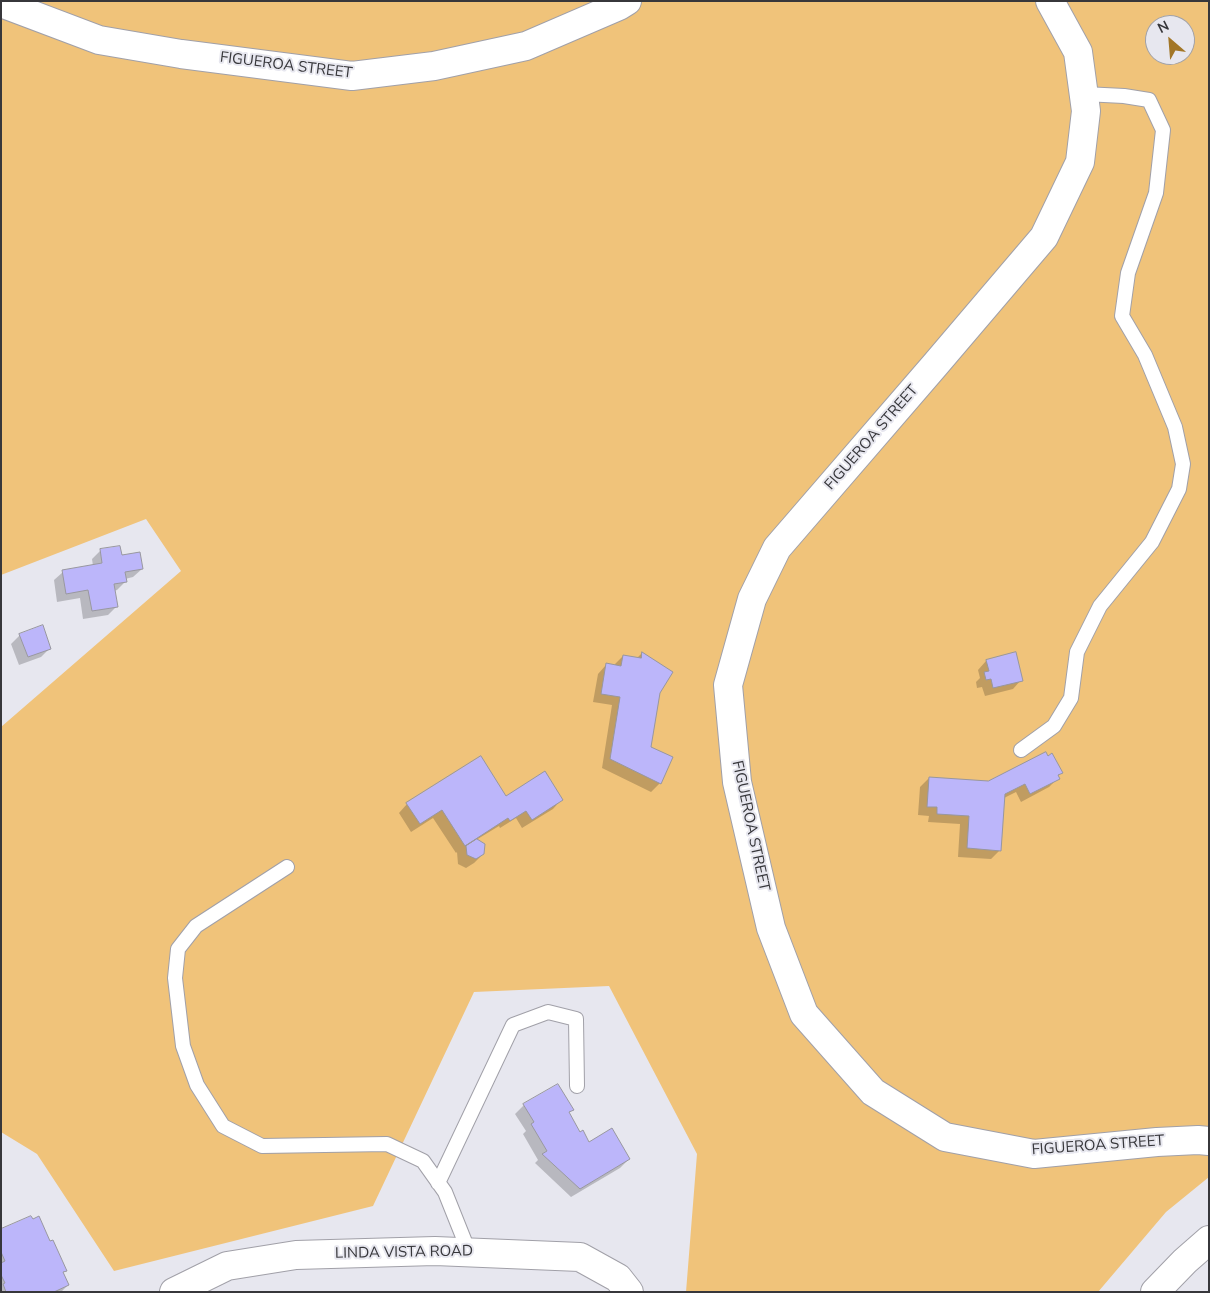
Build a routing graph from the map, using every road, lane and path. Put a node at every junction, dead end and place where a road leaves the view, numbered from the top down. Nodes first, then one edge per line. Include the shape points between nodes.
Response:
1 (627, 1) edge
2 (1050, 1) edge
3 (1, 3) edge
4 (1084, 94) junction
5 (1021, 750) dead end
6 (287, 867) dead end
7 (577, 1086) dead end
8 (1209, 1141) edge
9 (438, 1183) junction
10 (1209, 1240) edge
11 (469, 1252) junction
12 (174, 1292) edge
13 (629, 1292) edge
14 (1155, 1292) edge

1 - 3 street, FIGUEROA STREET via 526,46 434,66 352,76 99,40
2 - 4 street, FIGUEROA STREET via 1078,52
4 - 5 lane via 1149,100 1163,130 1156,193 1128,273 1122,316 1145,355 1175,427 1183,464 1179,489 1152,542 1100,606 1077,652 1071,698 1054,726
4 - 8 street, FIGUEROA STREET via 1086,111 1080,162 1044,237 777,548 752,599 728,685 737,782 771,928 804,1014 873,1092 945,1137 1034,1154
6 - 9 lane via 196,926 178,948 175,978 184,1046 197,1085 224,1126 262,1146 387,1144 423,1160
7 - 9 lane via 576,1019 548,1012 513,1025
9 - 11 lane via 445,1192
10 - 14 street
11 - 12 street, LINDA VISTA ROAD via 296,1255 227,1266
11 - 13 street, LINDA VISTA ROAD via 580,1257 618,1278

